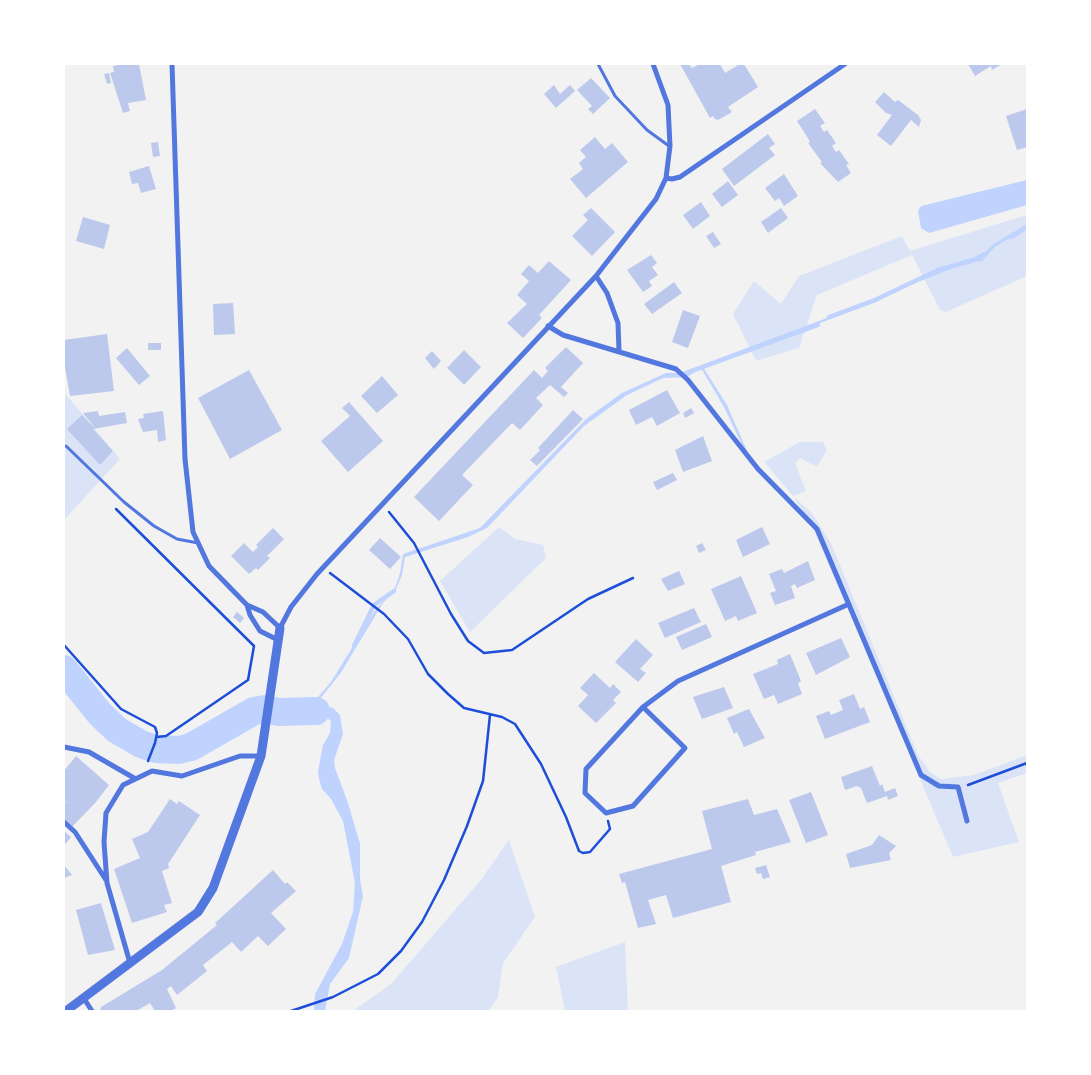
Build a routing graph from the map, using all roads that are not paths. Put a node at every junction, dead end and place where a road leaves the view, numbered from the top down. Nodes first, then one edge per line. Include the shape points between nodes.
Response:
1 (172, 64) edge
2 (598, 64) edge
3 (653, 64) edge
4 (845, 64) edge
5 (670, 146) junction
6 (666, 178) junction
7 (596, 276) junction
8 (548, 326) junction
9 (619, 352) junction
10 (66, 446) dead end
11 (199, 543) junction
12 (849, 604) junction
13 (247, 605) junction
14 (280, 628) junction
15 (278, 640) junction
16 (643, 707) junction
17 (64, 747) edge
18 (261, 756) junction
19 (134, 778) junction
20 (64, 822) edge
21 (967, 822) dead end
22 (108, 883) junction
23 (130, 963) junction
24 (83, 997) junction
25 (66, 1011) edge
26 (92, 1011) edge

1 - 11 street via 185,459 194,532
2 - 5 lane via 615,96 647,130
3 - 5 street via 668,105
4 - 6 street via 680,177
5 - 6 street
6 - 7 street via 643,218
7 - 8 street
7 - 9 street via 607,293 618,323
8 - 9 street via 564,336
8 - 14 street via 322,568 291,606
9 - 12 street via 676,369 688,380 758,469 817,529
10 - 11 lane via 154,526 177,539
11 - 13 street via 209,566
12 - 16 street via 678,681
12 - 21 street via 921,775 939,786 958,787
13 - 14 street via 262,612
13 - 15 street via 260,631
14 - 15 street
15 - 18 street
16 - 16 street via 586,768 585,793 606,813 633,806 685,748
17 - 19 street via 89,752
18 - 19 street via 240,756 182,776 152,771
18 - 23 street via 226,856 198,912
19 - 22 street via 123,786 106,813 104,842
20 - 22 street via 75,832
22 - 23 street
23 - 24 street
24 - 25 street
24 - 26 street

